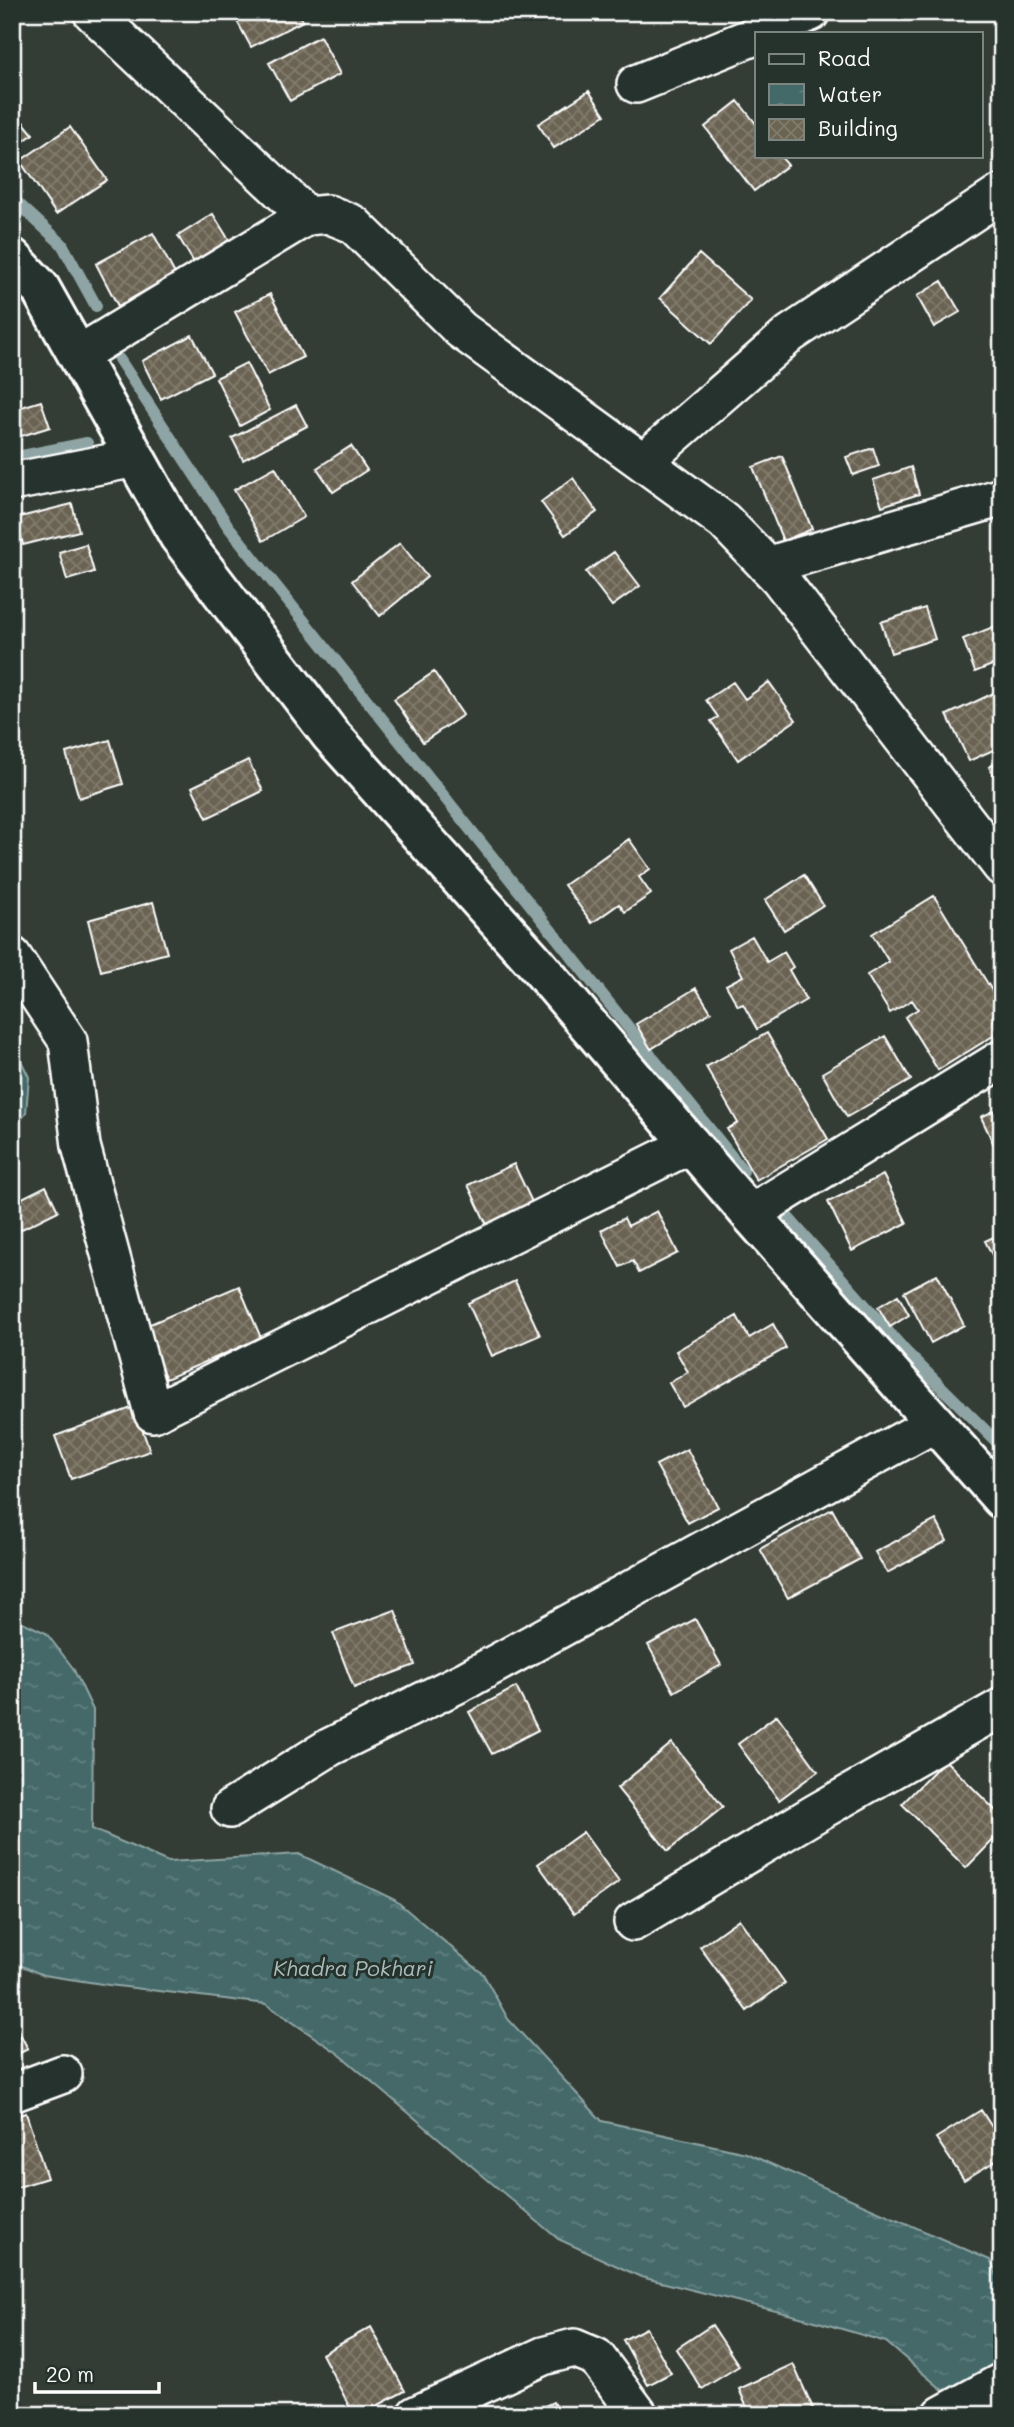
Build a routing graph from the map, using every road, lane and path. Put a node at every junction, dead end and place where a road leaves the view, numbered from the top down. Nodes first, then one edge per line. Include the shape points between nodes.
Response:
1 (92, 12) edge
2 (811, 12) edge
3 (763, 32) edge
4 (755, 35) edge
5 (636, 84) dead end
6 (1002, 193) edge
7 (307, 216) junction
8 (12, 258) edge
9 (78, 355) junction
10 (136, 458) junction
11 (643, 462) junction
12 (12, 482) edge
13 (1002, 497) edge
14 (767, 566) junction
15 (1002, 867) edge
16 (12, 956) edge
17 (1002, 1059) edge
18 (691, 1144) junction
19 (750, 1214) junction
20 (935, 1423) junction
21 (1002, 1499) edge
22 (1002, 1707) edge
23 (230, 1809) dead end
24 (633, 1922) dead end
25 (63, 2074) dead end
26 (12, 2094) edge
27 (1002, 2382) edge
28 (950, 2411) edge
29 (416, 2415) edge
30 (639, 2415) edge

1 - 7 street
2 - 3 street
4 - 5 street
6 - 11 street via 790,334
7 - 9 street
7 - 11 street via 328,214 353,224 461,330
8 - 9 street via 40,288
9 - 10 street
10 - 12 street
10 - 18 street via 179,536 330,733
11 - 14 street via 724,521
13 - 14 street
14 - 15 street
16 - 18 street via 68,1041 81,1146 153,1413
17 - 19 street
18 - 19 street
19 - 20 street
20 - 21 street
20 - 23 street via 468,1679 330,1747
22 - 24 street
25 - 26 street
27 - 28 street
29 - 30 street via 543,2356 575,2348 596,2357

